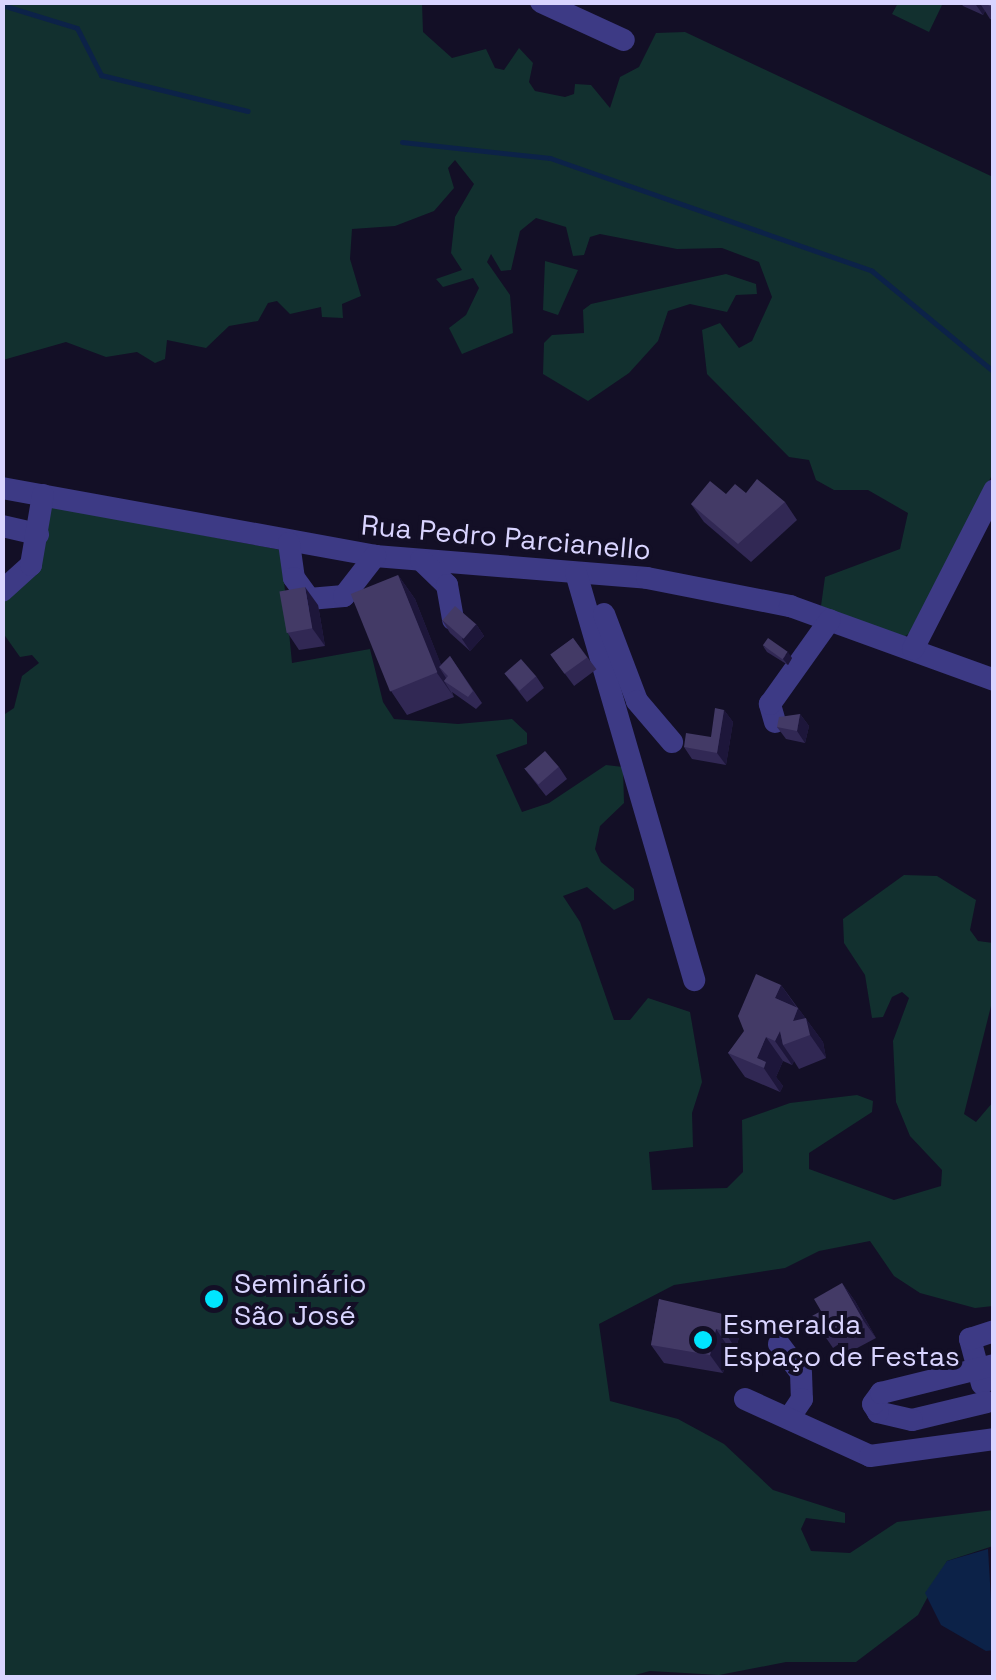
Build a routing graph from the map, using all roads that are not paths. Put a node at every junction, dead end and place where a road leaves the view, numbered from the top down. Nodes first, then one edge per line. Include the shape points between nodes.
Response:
1 (540, 2) edge
2 (624, 40) dead end
3 (2, 488) edge
4 (994, 491) edge
5 (43, 495) junction
6 (2, 526) edge
7 (38, 534) junction
8 (289, 543) junction
9 (375, 556) junction
10 (421, 560) junction
11 (585, 573) junction
12 (2, 591) edge
13 (453, 619) edge
14 (830, 620) junction
15 (912, 649) junction
16 (994, 680) edge
17 (775, 722) edge
18 (672, 742) dead end
19 (694, 980) dead end
20 (994, 1331) edge
21 (779, 1344) dead end
22 (986, 1367) edge
23 (745, 1400) dead end
24 (990, 1401) edge
25 (789, 1418) junction
26 (994, 1439) edge

1 - 2 street
3 - 5 street, Rua Pedro Parcianello
4 - 15 street
5 - 7 street
5 - 8 street, Rua Pedro Parcianello
6 - 7 street
7 - 12 street via 31,565
8 - 9 street, Rua Pedro Parcianello
8 - 9 street via 294,578 309,599 344,596
9 - 10 street, Rua Pedro Parcianello
10 - 11 street, Rua Pedro Parcianello
10 - 13 street via 447,585
11 - 14 street, Rua Pedro Parcianello via 790,606
11 - 18 street via 637,701
11 - 19 street
14 - 15 street, Rua Pedro Parcianello
14 - 17 street via 770,704
15 - 16 street, Rua Pedro Parcianello
20 - 22 street via 970,1339
21 - 25 street via 801,1373 802,1399
22 - 24 street
22 - 24 street via 880,1392 873,1404 878,1412 912,1420
23 - 25 street
25 - 26 street via 870,1456

